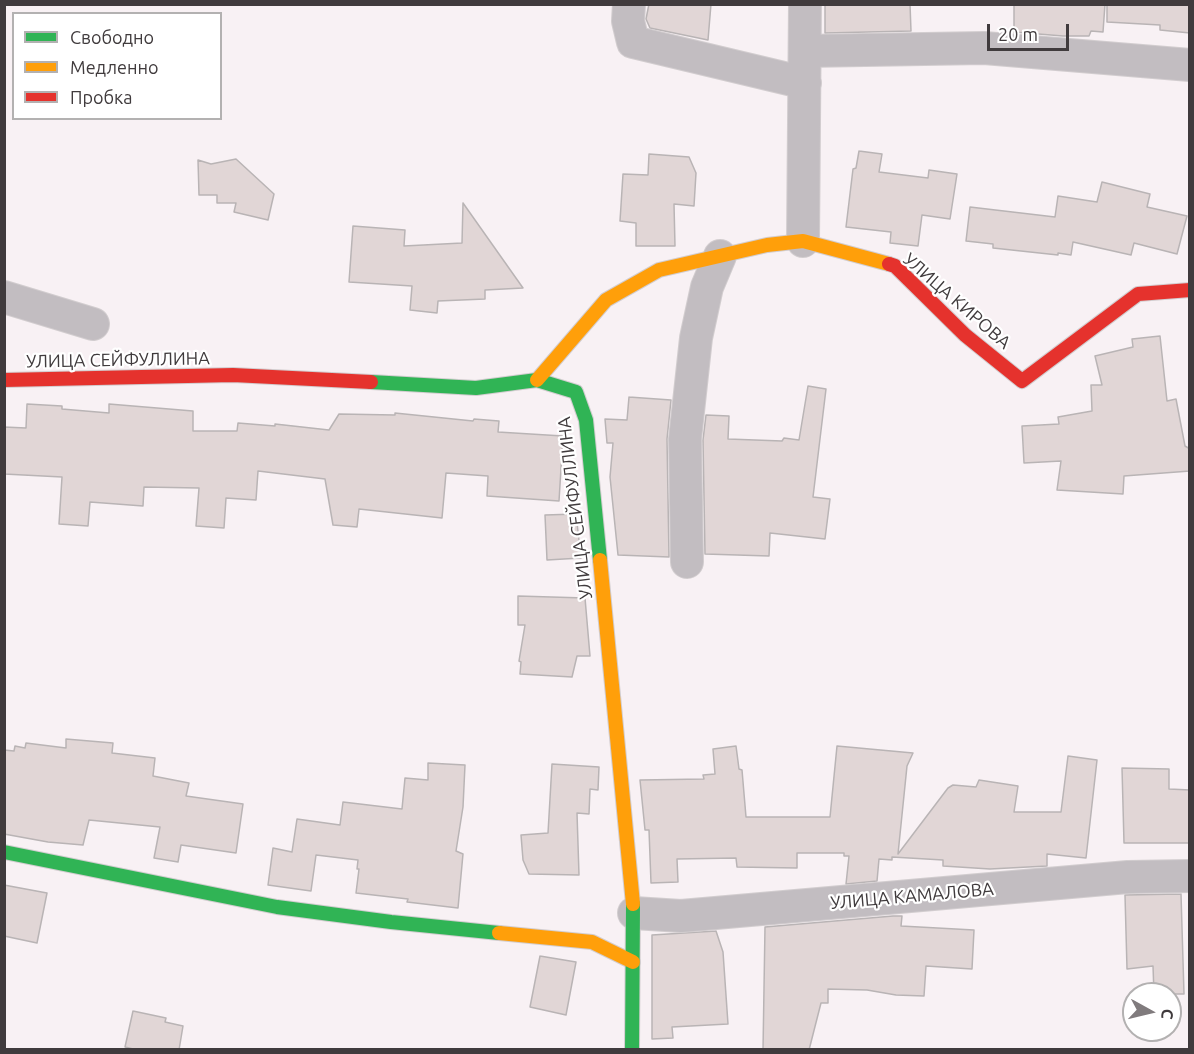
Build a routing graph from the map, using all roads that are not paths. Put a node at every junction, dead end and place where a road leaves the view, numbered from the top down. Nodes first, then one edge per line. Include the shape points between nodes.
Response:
1 (629, 4) edge
2 (805, 4) edge
3 (806, 51) junction
4 (1190, 65) edge
5 (805, 83) junction
6 (803, 241) junction
7 (720, 256) junction
8 (1190, 290) edge
9 (4, 297) edge
10 (93, 324) dead end
11 (4, 380) edge
12 (537, 380) junction
13 (687, 562) dead end
14 (4, 852) edge
15 (1190, 876) edge
16 (634, 913) junction
17 (633, 962) junction
18 (632, 1050) edge

1 - 5 street via 633,42
2 - 3 street
3 - 4 street via 984,48
3 - 5 street
5 - 6 street
6 - 7 street, УЛИЦА КИРОВА
6 - 8 street, УЛИЦА КИРОВА via 895,266 965,335 1022,381 1138,294
7 - 12 street, УЛИЦА КИРОВА via 659,270 606,300
7 - 13 street via 707,287 696,338 685,439
9 - 10 street
11 - 12 street, УЛИЦА СЕЙФУЛЛИНА via 233,375 477,388
12 - 16 street, УЛИЦА СЕЙФУЛЛИНА via 576,392 586,420
14 - 17 street via 277,907 592,942
15 - 16 street, УЛИЦА КАМАЛОВА via 681,916
16 - 17 street, УЛИЦА СЕЙФУЛЛИНА
17 - 18 street, УЛИЦА СЕЙФУЛЛИНА

